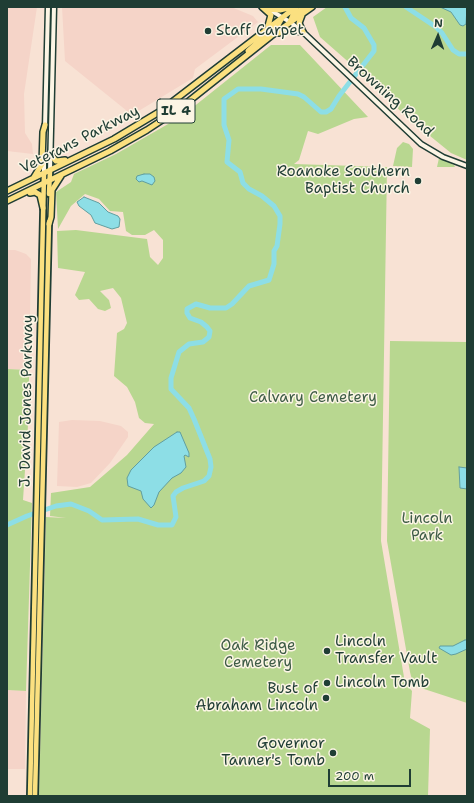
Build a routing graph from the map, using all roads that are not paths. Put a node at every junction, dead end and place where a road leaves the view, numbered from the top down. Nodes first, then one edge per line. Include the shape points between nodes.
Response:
1 (48, 7) edge
2 (54, 7) edge
3 (292, 7) edge
4 (296, 7) edge
5 (312, 7) edge
6 (264, 8) edge
7 (304, 10) edge
8 (282, 17) junction
9 (290, 22) junction
10 (266, 28) junction
11 (303, 32) junction
12 (256, 48) junction
13 (235, 66) junction
14 (45, 125) junction
15 (101, 145) junction
16 (50, 154) junction
17 (467, 166) edge
18 (50, 171) junction
19 (44, 174) junction
20 (64, 174) junction
21 (50, 180) junction
22 (28, 181) junction
23 (44, 184) junction
24 (7, 191) edge
25 (7, 202) edge
26 (43, 208) junction
27 (49, 224) junction
28 (30, 796) edge
29 (35, 796) edge

1 - 14 main road, J. David Jones Parkway
2 - 16 main road, J. David Jones Parkway
3 - 6 highway via 284,10
4 - 8 highway, Veterans Parkway / IL 4
5 - 7 highway, Veterans Parkway / IL 4
6 - 8 main road, Browning Road
6 - 10 highway via 271,17
7 - 9 highway, Veterans Parkway / IL 4
7 - 11 highway via 300,21
8 - 9 main road, Browning Road
8 - 10 highway, Veterans Parkway / IL 4
8 - 13 highway via 278,25 246,52
9 - 11 main road, Browning Road
9 - 12 highway, Veterans Parkway / IL 4
10 - 15 highway, Veterans Parkway / IL 4 via 174,102
11 - 12 highway via 282,31
11 - 17 main road, Browning Road via 421,144 443,157
12 - 13 highway, Veterans Parkway / IL 4
13 - 20 highway, Veterans Parkway / IL 4 via 157,124
14 - 19 main road, J. David Jones Parkway
14 - 22 highway via 42,164 36,175
15 - 16 highway via 60,162
15 - 18 highway, Veterans Parkway / IL 4
16 - 18 main road, J. David Jones Parkway
18 - 19 highway, Veterans Parkway / IL 4
18 - 21 main road, J. David Jones Parkway
19 - 22 highway, Veterans Parkway / IL 4
19 - 23 main road, J. David Jones Parkway
20 - 21 highway, Veterans Parkway / IL 4
20 - 27 highway via 52,190
21 - 23 highway, Veterans Parkway / IL 4
21 - 27 main road, J. David Jones Parkway
22 - 24 highway, Veterans Parkway / IL 4
23 - 25 highway, Veterans Parkway / IL 4
23 - 26 main road, J. David Jones Parkway
25 - 26 highway via 36,192 41,196
26 - 28 main road, J. David Jones Parkway
27 - 29 main road, J. David Jones Parkway

